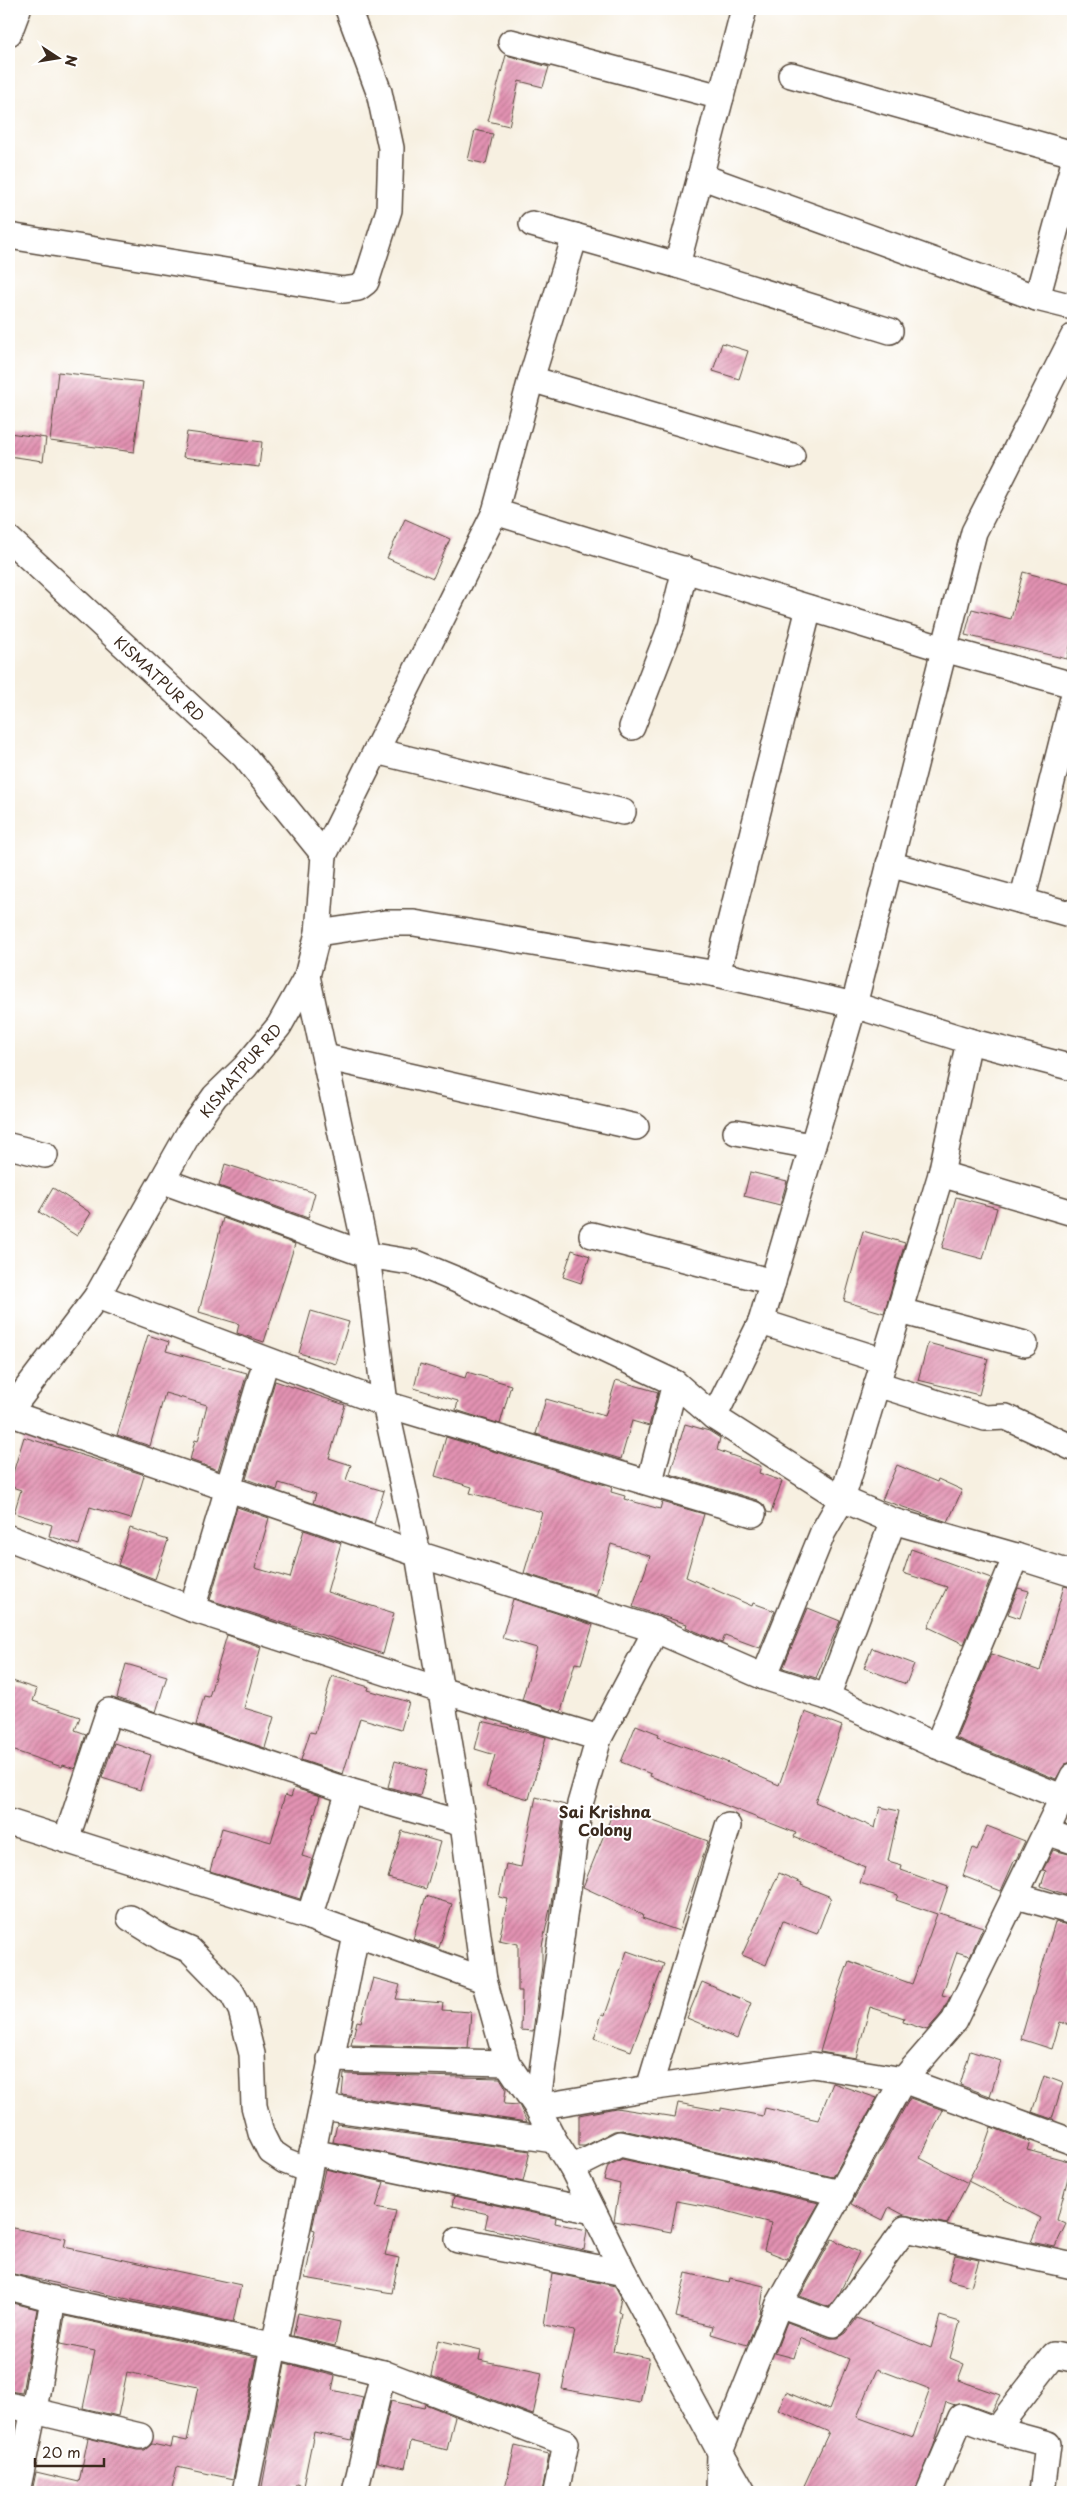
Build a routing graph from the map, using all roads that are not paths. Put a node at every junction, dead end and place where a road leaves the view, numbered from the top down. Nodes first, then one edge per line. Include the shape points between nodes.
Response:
1 (18, 9) edge
2 (348, 9) edge
3 (744, 9) edge
4 (9, 33) edge
5 (512, 42) dead end
6 (791, 75) dead end
7 (721, 97) junction
8 (1073, 154) edge
9 (1073, 166) edge
10 (700, 176) junction
11 (532, 224) dead end
12 (9, 236) edge
13 (575, 236) junction
14 (677, 265) junction
15 (1037, 298) junction
16 (1073, 307) edge
17 (890, 331) dead end
18 (1073, 337) edge
19 (531, 380) junction
20 (792, 456) dead end
21 (495, 512) junction
22 (9, 539) edge
23 (685, 569) junction
24 (809, 608) junction
25 (944, 649) junction
26 (1073, 685) edge
27 (1073, 698) edge
28 (632, 727) dead end
29 (376, 751) junction
30 (623, 812) dead end
31 (324, 855) junction
32 (889, 864) junction
33 (1022, 901) junction
34 (1073, 915) edge
35 (318, 932) junction
36 (717, 974) junction
37 (307, 976) junction
38 (854, 1005) junction
39 (970, 1040) junction
40 (325, 1057) junction
41 (1073, 1068) edge
42 (636, 1127) dead end
43 (736, 1132) dead end
44 (9, 1146) edge
45 (811, 1146) junction
46 (45, 1155) dead end
47 (941, 1174) junction
48 (163, 1181) junction
49 (1073, 1213) edge
50 (592, 1236) dead end
51 (367, 1255) junction
52 (772, 1282) junction
53 (97, 1296) junction
54 (900, 1310) junction
55 (761, 1322) junction
56 (1025, 1344) dead end
57 (266, 1361) junction
58 (881, 1372) junction
59 (675, 1382) junction
60 (385, 1404) junction
61 (9, 1412) edge
62 (714, 1417) junction
63 (1073, 1448) edge
64 (650, 1482) junction
65 (227, 1490) junction
66 (842, 1499) junction
67 (753, 1514) dead end
68 (893, 1521) junction
69 (9, 1538) edge
70 (418, 1554) junction
71 (1016, 1556) junction
72 (1073, 1574) edge
73 (192, 1609) junction
74 (656, 1630) junction
75 (764, 1677) junction
76 (440, 1690) junction
77 (827, 1697) junction
78 (599, 1738) junction
79 (937, 1746) junction
80 (1069, 1787) edge
81 (349, 1791) junction
82 (9, 1822) edge
83 (463, 1824) junction
84 (728, 1826) dead end
85 (1046, 1832) junction
86 (66, 1840) junction
87 (1073, 1841) edge
88 (1016, 1896) junction
89 (1073, 1912) edge
90 (309, 1917) junction
91 (130, 1918) dead end
92 (356, 1935) junction
93 (484, 1980) junction
94 (330, 2059) junction
95 (507, 2064) junction
96 (903, 2080) junction
97 (649, 2088) junction
98 (322, 2107) junction
99 (537, 2107) junction
100 (554, 2140) junction
101 (1073, 2142) edge
102 (310, 2161) junction
103 (572, 2168) junction
104 (842, 2193) junction
105 (593, 2212) junction
106 (458, 2240) dead end
107 (1073, 2266) edge
108 (624, 2274) junction
109 (9, 2287) edge
110 (53, 2299) junction
111 (780, 2304) junction
112 (272, 2345) junction
113 (1073, 2359) edge
114 (383, 2372) junction
115 (9, 2405) edge
116 (34, 2410) junction
117 (996, 2430) junction
118 (140, 2436) dead end
119 (720, 2452) junction
120 (17, 2492) edge
121 (245, 2492) edge
122 (355, 2492) edge
123 (556, 2492) edge
124 (719, 2492) edge
125 (743, 2492) edge
126 (930, 2492) edge
127 (1042, 2492) edge

1 - 4 street
2 - 12 street via 379,92 391,148 388,210 366,282 358,288 344,290
3 - 7 street
5 - 7 street
6 - 8 street
7 - 10 street
9 - 15 street
10 - 14 street
10 - 15 street
11 - 13 street
13 - 14 street
13 - 19 street
14 - 17 street
15 - 16 street
18 - 25 street via 974,532
19 - 20 street
19 - 21 street
21 - 23 street
21 - 29 street
22 - 31 street, KISMATPUR RD via 244,756
23 - 24 street
23 - 28 street via 671,626
24 - 25 street
24 - 36 street
25 - 26 street
25 - 32 street
27 - 33 street
29 - 30 street
29 - 31 street
31 - 35 street, KISMATPUR RD
32 - 33 street
32 - 38 street
33 - 34 street
35 - 36 street via 385,923 414,923
35 - 37 street, KISMATPUR RD
36 - 38 street
37 - 40 street
37 - 48 street, KISMATPUR RD via 279,1026 216,1096 190,1132
38 - 39 street
38 - 45 street
39 - 41 street
39 - 47 street
40 - 42 street
40 - 51 street
43 - 45 street
44 - 46 street
45 - 52 street
47 - 49 street
47 - 54 street
48 - 51 street
48 - 53 street, KISMATPUR RD
50 - 52 street
51 - 59 street via 416,1263
51 - 60 street
52 - 55 street
53 - 57 street
53 - 61 street, KISMATPUR RD
54 - 56 street
54 - 58 street
55 - 58 street
55 - 62 street
57 - 60 street
57 - 65 street
58 - 63 street via 985,1418 1006,1417
58 - 66 street
59 - 62 street
59 - 64 street
60 - 64 street
60 - 70 street
61 - 65 street
62 - 66 street
64 - 67 street
65 - 70 street
65 - 73 street
66 - 68 street
66 - 75 street via 823,1532
68 - 71 street
68 - 77 street
69 - 73 street
70 - 74 street
70 - 76 street
71 - 72 street
71 - 79 street
73 - 76 street
74 - 75 street
74 - 78 street
75 - 77 street
76 - 78 street
76 - 83 street
77 - 79 street
78 - 99 street via 580,1804
79 - 80 street
80 - 85 street
81 - 83 street
81 - 86 street via 109,1711
81 - 90 street
82 - 86 street
83 - 93 street
84 - 97 street
85 - 87 street
85 - 88 street
86 - 90 street
88 - 89 street
88 - 96 street via 954,2021
90 - 92 street
91 - 102 street via 164,1939 190,1950 232,1993 241,2010 252,2054 254,2106 261,2133 270,2151 284,2161
92 - 93 street
92 - 94 street
93 - 95 street
94 - 95 street
94 - 98 street
95 - 99 street
96 - 97 street via 813,2065
96 - 101 street
96 - 104 street
97 - 99 street
98 - 100 street
98 - 102 street
99 - 100 street
100 - 103 street
102 - 105 street
102 - 112 street
103 - 104 street via 620,2144
103 - 105 street
104 - 111 street
105 - 108 street
106 - 108 street
107 - 111 street via 905,2229 834,2324
108 - 119 street
109 - 110 street
110 - 112 street
110 - 116 street
111 - 119 street
112 - 114 street
112 - 121 street
113 - 117 street via 1054,2355
114 - 122 street
114 - 123 street via 566,2443
115 - 116 street
116 - 118 street
116 - 120 street
117 - 126 street via 962,2417
117 - 127 street via 1048,2444
119 - 124 street
119 - 125 street

